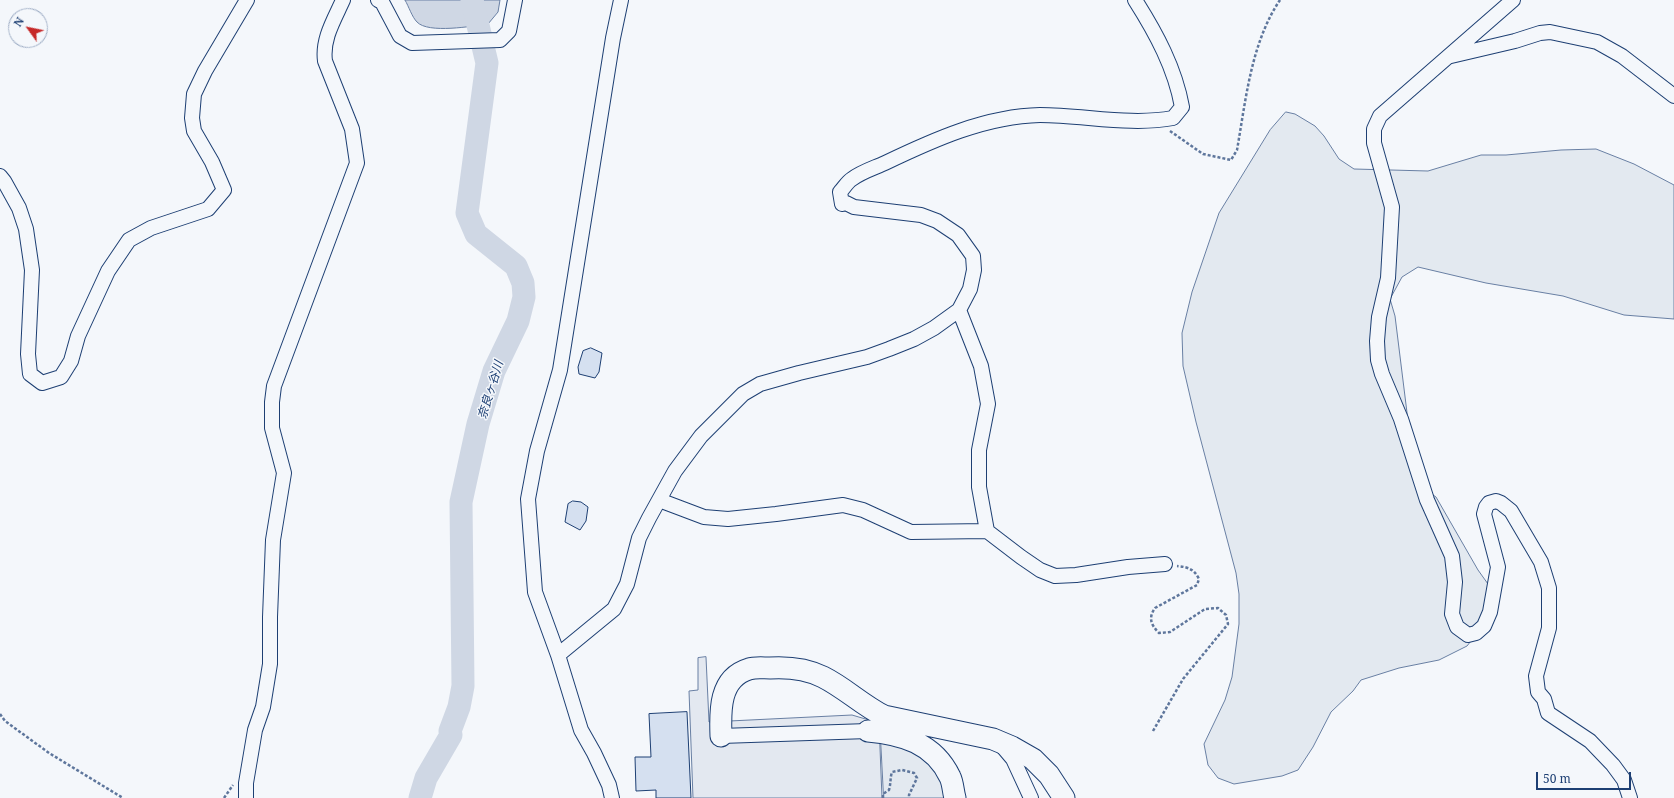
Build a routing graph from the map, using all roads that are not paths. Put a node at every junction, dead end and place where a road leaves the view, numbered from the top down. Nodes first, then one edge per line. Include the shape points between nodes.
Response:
1 (247, 0) edge
2 (343, 0) edge
3 (378, 0) edge
4 (515, 0) edge
5 (1135, 0) edge
6 (1513, 0) edge
7 (618, 2) edge
8 (1449, 56) junction
9 (1674, 96) edge
10 (0, 176) edge
11 (959, 310) junction
12 (659, 500) junction
13 (987, 530) junction
14 (1165, 564) road end
15 (558, 655) junction
16 (868, 731) joint
17 (721, 736) joint
18 (994, 739) junction
19 (246, 798) edge
20 (612, 798) edge
21 (955, 798) edge
22 (1032, 798) edge
23 (1064, 798) edge
24 (1630, 798) edge

1 - 10 street via 194,94 194,131 224,190 208,209 151,228 129,240 108,271 78,336 71,361 61,377 42,383 30,374 28,354 32,270 26,229 18,208
2 - 19 street via 328,32 323,50 352,129 357,163 274,386 272,428 284,474 273,540 270,664 263,707 255,730
3 - 4 street via 382,2 400,36 412,43 500,40 509,32
5 - 11 street via 1156,34 1178,86 1182,107 1173,118 1157,121 1038,115 998,120 963,130 905,153 852,179 840,192 842,204 921,215 937,221 958,235 973,256 974,270 970,290
6 - 8 street
7 - 15 street via 560,370 528,499 535,592
8 - 9 street via 1550,32 1597,42 1622,56
8 - 24 street via 1380,116 1374,129 1374,143 1392,207 1388,278 1379,317 1378,360 1401,419 1427,500 1452,556 1455,582 1452,614 1457,627 1468,635 1476,633 1484,626 1490,612 1498,567 1484,514 1489,503 1496,501 1510,511 1541,562 1549,588 1549,628 1536,676 1538,692 1544,699 1548,713 1590,742 1613,765 1624,780
11 - 12 street via 914,339 867,358 767,382 743,394 701,436 675,471
11 - 13 street via 981,366 988,404 979,450 979,487
12 - 13 street via 704,517 728,518 843,506 864,510 911,532
12 - 15 street via 639,538 627,584 614,609
13 - 14 street via 1027,562 1055,576
15 - 20 street via 581,730 609,785
16 - 17 street
16 - 21 highway via 903,737 924,746 939,760 950,777
17 - 18 highway via 722,698 728,684 737,674 749,669 779,667 821,676 884,716
18 - 22 street via 1013,759
18 - 23 highway via 1033,758

